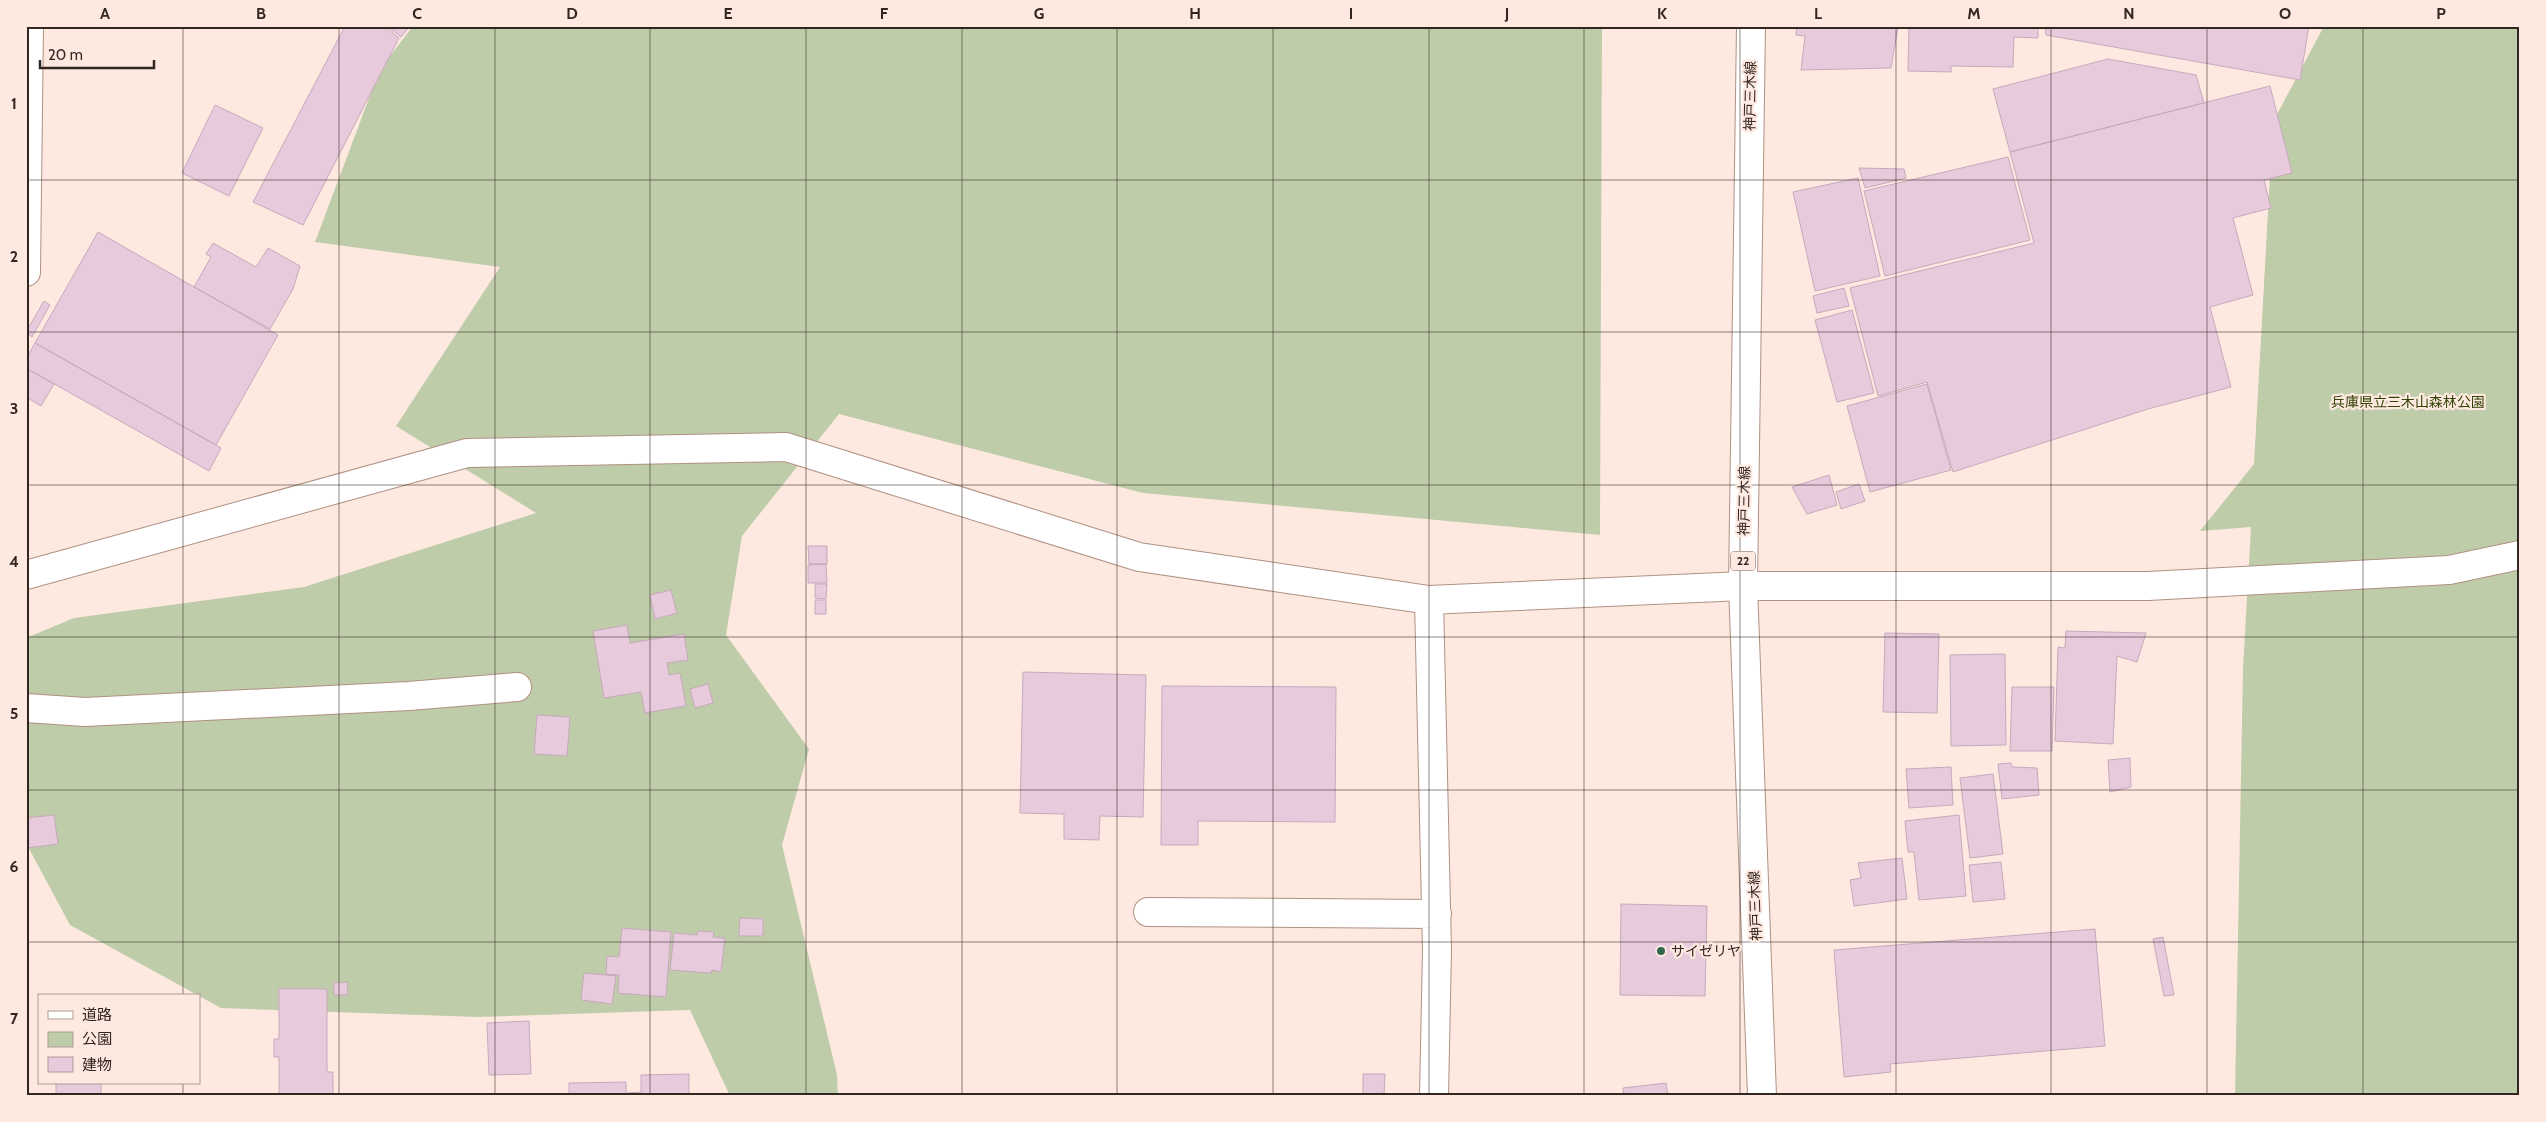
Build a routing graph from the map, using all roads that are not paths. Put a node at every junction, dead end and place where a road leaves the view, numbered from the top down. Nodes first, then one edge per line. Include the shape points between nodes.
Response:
1 (29, 26) edge
2 (1751, 26) edge
3 (26, 272) edge
4 (2520, 555) edge
5 (26, 575) edge
6 (1743, 586) junction
7 (1429, 600) junction
8 (517, 687) dead end
9 (26, 708) edge
10 (1148, 912) dead end
11 (1436, 914) junction
12 (1434, 1096) edge
13 (1762, 1096) edge

1 - 3 street
2 - 6 street, 神戸三木線 / 22
4 - 6 street via 2449,570 2148,586
5 - 7 street via 467,453 786,447 1139,557
6 - 7 street
6 - 13 street, 神戸三木線 / 22
7 - 11 street
8 - 9 street via 409,696 85,712
10 - 11 street
11 - 12 street

